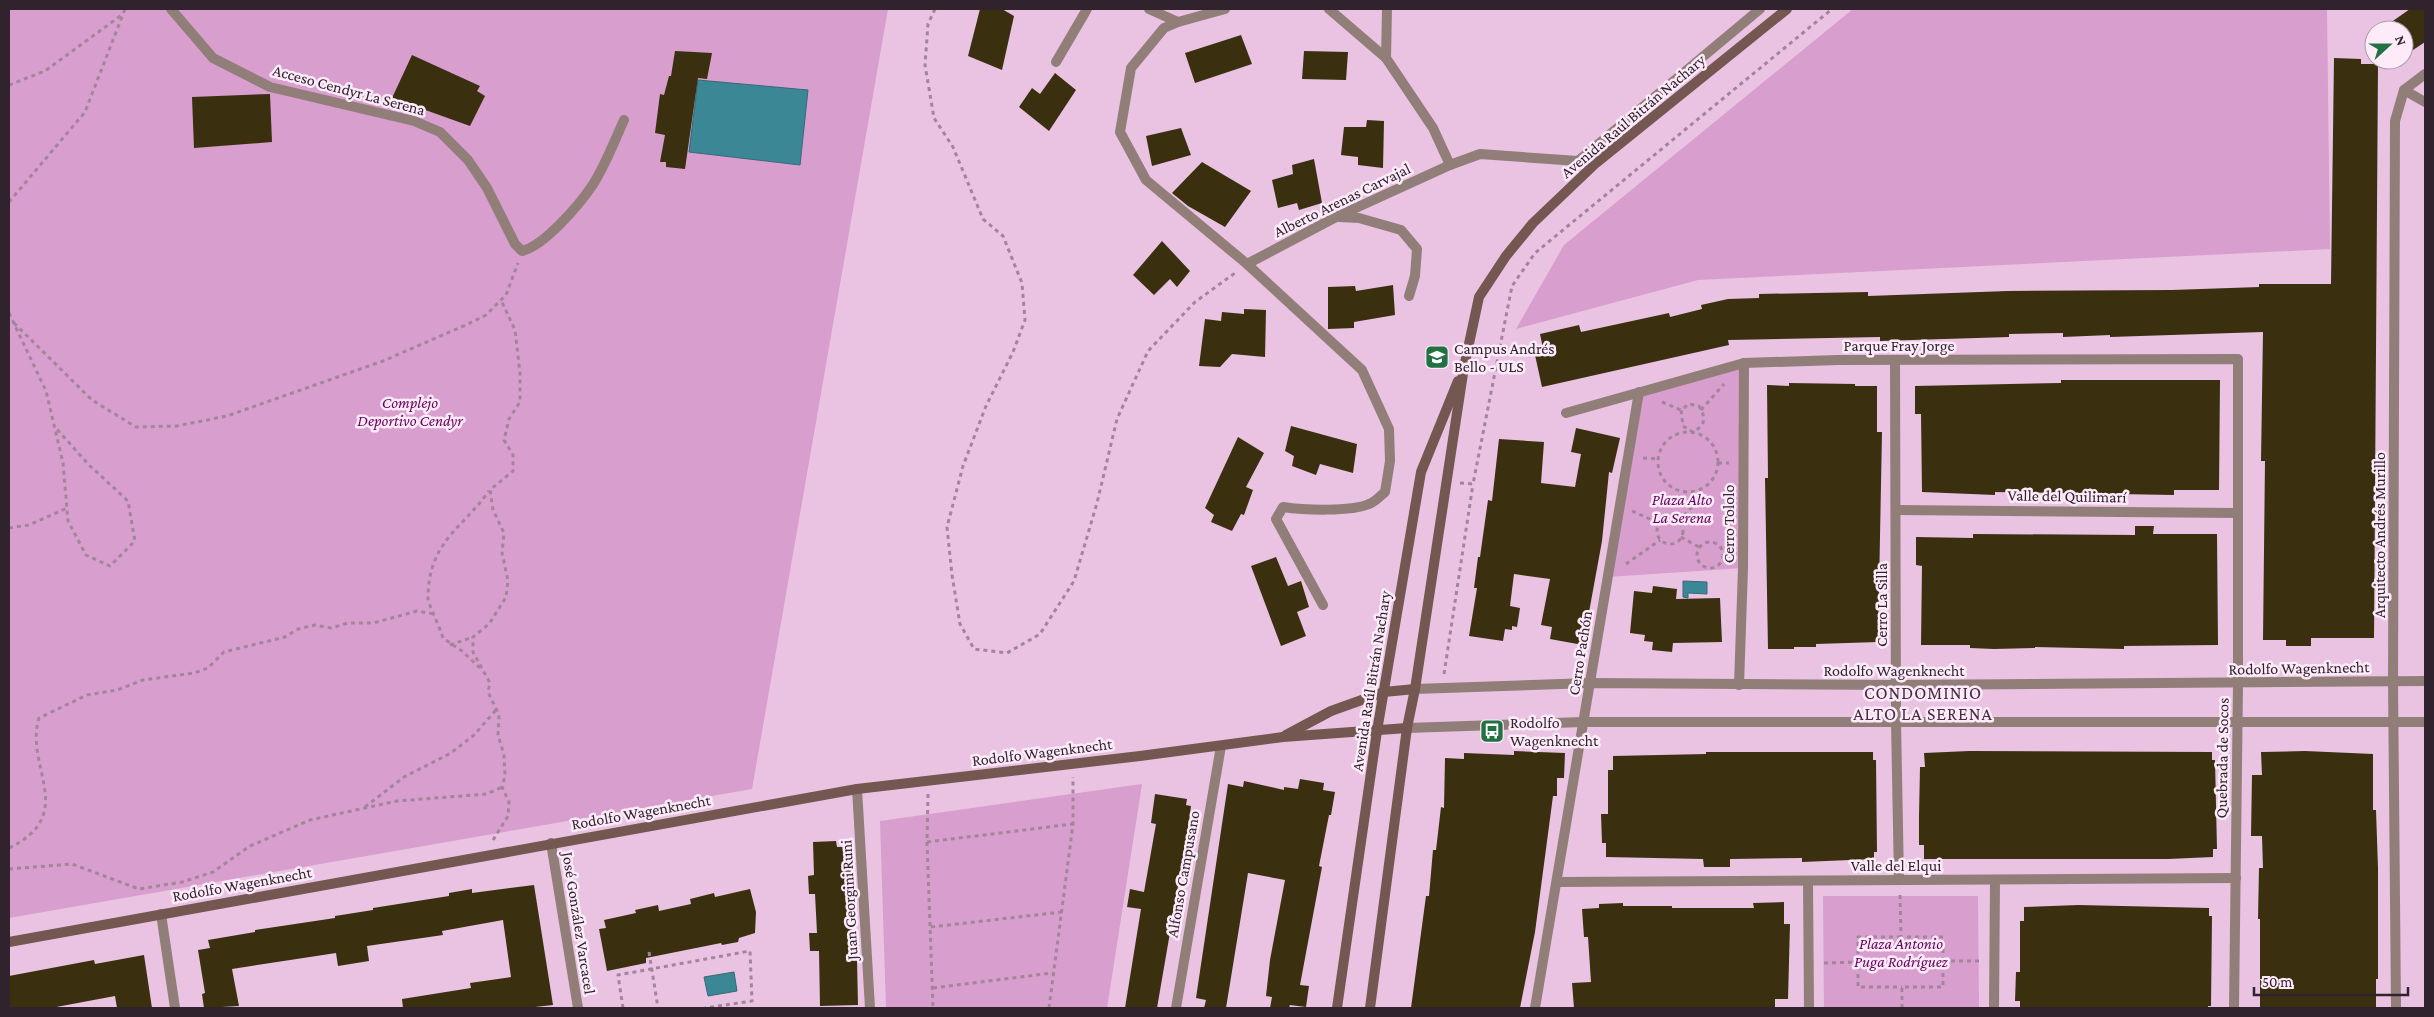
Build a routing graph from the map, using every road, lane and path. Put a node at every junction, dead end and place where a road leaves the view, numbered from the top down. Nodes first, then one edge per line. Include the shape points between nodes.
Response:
1 (126, 9) edge
2 (170, 9) edge
3 (935, 9) edge
4 (1087, 9) edge
5 (1150, 9) edge
6 (1225, 9) edge
7 (1329, 9) edge
8 (1388, 9) edge
9 (1760, 9) edge
10 (1787, 9) edge
11 (1832, 9) edge
12 (123, 14) junction
13 (1178, 22) junction
14 (1386, 58) junction
15 (1056, 62) dead end
16 (2425, 74) edge
17 (9, 85) edge
18 (2404, 90) junction
19 (2425, 102) edge
20 (624, 120) dead end
21 (1450, 166) junction
22 (9, 202) edge
23 (1336, 217) junction
24 (522, 251) junction
25 (1247, 264) junction
26 (1409, 296) dead end
27 (501, 300) junction
28 (9, 314) edge
29 (14, 323) junction
30 (2238, 359) joint
31 (1895, 361) junction
32 (1744, 363) junction
33 (1464, 367) junction
34 (1639, 392) junction
35 (1681, 410) junction
36 (1566, 413) dead end
37 (54, 426) junction
38 (1693, 432) junction
39 (1447, 483) junction
40 (1472, 484) junction
41 (1698, 489) junction
42 (490, 490) junction
43 (1620, 505) junction
44 (67, 508) junction
45 (1896, 510) junction
46 (2238, 513) junction
47 (1678, 521) junction
48 (1659, 523) junction
49 (9, 528) edge
50 (1681, 537) junction
51 (1660, 540) junction
52 (1699, 547) junction
53 (1608, 577) junction
54 (1323, 605) dead end
55 (434, 614) junction
56 (473, 637) junction
57 (450, 645) junction
58 (482, 670) junction
59 (2393, 681) junction
60 (2425, 681) edge
61 (1590, 683) junction
62 (2238, 684) junction
63 (1739, 685) junction
64 (1896, 685) junction
65 (1415, 688) junction
66 (1442, 688) junction
67 (1384, 692) junction
68 (496, 710) junction
69 (1896, 721) junction
70 (2238, 721) junction
71 (1583, 722) junction
72 (2395, 722) junction
73 (2425, 722) edge
74 (1406, 728) junction
75 (1377, 731) junction
76 (1282, 736) junction
77 (1221, 746) junction
78 (1073, 764) junction
79 (928, 781) junction
80 (502, 787) junction
81 (857, 790) junction
82 (364, 808) junction
83 (1074, 824) junction
84 (927, 842) junction
85 (551, 843) junction
86 (9, 848) edge
87 (486, 854) junction
88 (9, 869) edge
89 (2236, 878) junction
90 (1899, 880) junction
91 (1994, 880) junction
92 (1808, 881) junction
93 (1557, 882) junction
94 (1062, 912) junction
95 (160, 914) junction
96 (930, 926) junction
97 (1900, 937) junction
98 (9, 942) edge
99 (648, 952) dead end
100 (1943, 961) junction
101 (1994, 961) junction
102 (1858, 962) junction
103 (1809, 963) junction
104 (652, 969) junction
105 (1054, 973) junction
106 (1902, 987) junction
107 (933, 988) junction
108 (175, 1008) edge
109 (578, 1008) edge
110 (623, 1008) edge
111 (658, 1008) edge
112 (705, 1008) edge
113 (870, 1008) edge
114 (933, 1008) edge
115 (1049, 1008) edge
116 (1176, 1008) edge
117 (1337, 1008) edge
118 (1370, 1008) edge
119 (1535, 1008) edge
120 (1809, 1008) edge
121 (1902, 1008) edge
122 (1994, 1008) edge
123 (2234, 1008) edge
124 (2396, 1008) edge

1 - 12 path
2 - 24 street, Acceso Cendyr La Serena via 213,58 270,87 414,121 440,132 468,160
3 - 25 path via 928,24 925,65 934,118 953,147 983,219 1003,236 1022,284 1025,320 963,466 947,527 960,624 974,649 1007,653 1040,634 1074,581 1117,419 1148,351 1195,302
4 - 15 street
5 - 13 street
6 - 13 street
7 - 14 street
8 - 14 street
9 - 21 street, Alberto Arenas Carvajal via 1578,161 1480,154
10 - 33 main road, Avenida Raúl Bitrán Nachary via 1596,163 1534,223 1506,256 1479,297
11 - 40 path via 1535,253 1512,286
12 - 17 path via 45,71
12 - 22 path via 84,112
13 - 25 street via 1164,28 1131,68 1120,132 1146,180
14 - 21 street via 1433,128
16 - 18 street
18 - 19 street
18 - 59 street, Arquitecto Andrés Murillo via 2394,121
20 - 24 street via 592,186 532,249
21 - 23 street, Alberto Arenas Carvajal
23 - 25 street, Alberto Arenas Carvajal
23 - 26 street via 1359,218 1402,230 1417,249 1415,276
24 - 27 path
25 - 54 street via 1362,370 1389,429 1390,461 1385,492 1370,504 1332,509 1283,507 1276,519
27 - 29 path via 486,315 383,361 227,416 177,426 136,427 100,404
27 - 42 path via 515,330 520,402 509,418 504,440 514,455 513,471
28 - 29 path
29 - 37 path via 46,391
30 - 31 street, Parque Fray Jorge
30 - 46 street, Quebrada de Socos
31 - 32 street, Parque Fray Jorge
31 - 45 street, Cerro La Silla
32 - 34 street, Parque Fray Jorge
32 - 63 street, Cerro Tololo
33 - 39 main road, Avenida Raúl Bitrán Nachary
33 - 67 main road, Avenida Raúl Bitrán Nachary via 1420,472
34 - 35 path
34 - 36 street, Parque Fray Jorge
34 - 43 street, Cerro Pachón
35 - 38 path via 1683,426
35 - 38 path via 1689,404 1698,406 1703,413 1702,427
37 - 44 path via 63,463
37 - 44 path via 89,465 128,500 135,541 110,566 86,555 68,521
38 - 41 path via 1708,440 1717,454 1716,472
38 - 41 path via 1673,435 1660,450 1658,469 1668,485 1686,492
39 - 40 path
39 - 65 main road, Avenida Raúl Bitrán Nachary
40 - 66 path
41 - 47 path via 1694,504
42 - 55 path via 440,547 428,600
42 - 56 path via 493,510 504,533 502,553 508,581 506,597 498,610 489,624
43 - 48 path
43 - 53 street, Cerro Pachón
44 - 49 path via 29,525
45 - 46 street, Valle del Quilimarí
45 - 64 street, Cerro La Silla
46 - 62 street, Quebrada de Socos
47 - 48 path via 1668,518
47 - 50 path via 1682,526
48 - 51 path
50 - 51 path via 1670,544
50 - 52 path
51 - 53 path
52 - 52 path via 1697,555 1703,566 1712,568 1720,564 1724,556 1718,544 1706,542
53 - 61 street, Cerro Pachón
55 - 57 path via 443,638
55 - 86 path via 417,611 373,622 298,629 285,637 224,652 208,668 194,673 143,680 117,690 86,695 39,718 35,730 46,809 40,824
56 - 57 path
56 - 58 path via 473,652
57 - 58 path via 462,650
58 - 68 path via 490,683 488,692
59 - 60 street, Rodolfo Wagenknecht
59 - 62 street, Rodolfo Wagenknecht
59 - 72 street, Arquitecto Andrés Murillo
61 - 63 street, Rodolfo Wagenknecht
61 - 66 street, Rodolfo Wagenknecht
61 - 71 street, Cerro Pachón
62 - 64 street, Rodolfo Wagenknecht
62 - 70 street, Quebrada de Socos
63 - 64 street, Rodolfo Wagenknecht
64 - 69 street, Cerro La Silla
65 - 66 street, Rodolfo Wagenknecht
65 - 67 main road, Rodolfo Wagenknecht
65 - 74 main road, Avenida Raúl Bitrán Nachary
67 - 75 main road, Avenida Raúl Bitrán Nachary
67 - 76 main road, Rodolfo Wagenknecht via 1331,711
68 - 80 path via 499,715 498,735 504,754
68 - 82 path via 474,735 451,753 404,777
69 - 70 street, Rodolfo Wagenknecht
69 - 71 street, Rodolfo Wagenknecht
69 - 90 street, Cerro La Silla
70 - 72 street, Rodolfo Wagenknecht
70 - 89 street, Quebrada de Socos
71 - 74 street, Rodolfo Wagenknecht
71 - 93 street, Cerro Pachón
72 - 73 street, Rodolfo Wagenknecht
72 - 124 street, Arquitecto Andrés Murillo
74 - 75 main road, Rodolfo Wagenknecht
74 - 118 main road, Avenida Raúl Bitrán Nachary
75 - 76 main road, Rodolfo Wagenknecht
75 - 117 main road, Avenida Raúl Bitrán Nachary
76 - 77 main road, Rodolfo Wagenknecht
77 - 78 main road, Rodolfo Wagenknecht
77 - 116 street, Alfonso Campusano
78 - 79 main road, Rodolfo Wagenknecht
78 - 83 path
79 - 81 main road, Rodolfo Wagenknecht
79 - 84 path
80 - 82 path via 487,794 397,800
80 - 87 path via 510,802 508,816
81 - 85 main road, Rodolfo Wagenknecht
81 - 113 street, Juan Georgini Runi
82 - 88 path via 310,820 250,846 213,872 182,882 139,889 72,864
83 - 84 path
83 - 94 path
84 - 96 path
85 - 87 main road, Rodolfo Wagenknecht
85 - 109 street, José González Varcacel
87 - 95 main road, Rodolfo Wagenknecht
89 - 91 street, Valle del Elqui
89 - 123 street, Quebrada de Socos
90 - 91 street, Valle del Elqui
90 - 92 street, Valle del Elqui
90 - 97 path
91 - 101 street
92 - 93 street, Valle del Elqui
92 - 103 street
93 - 119 street, Cerro Pachón
94 - 96 path
94 - 105 path
95 - 98 main road, Rodolfo Wagenknecht
95 - 108 street
96 - 107 path
97 - 100 path via 1943,936
97 - 102 path via 1858,937
99 - 104 path
100 - 101 path
100 - 106 path via 1943,987
101 - 122 street
102 - 103 path
102 - 106 path via 1858,986
103 - 120 street
104 - 110 path via 618,975
104 - 111 path
104 - 112 path via 750,951 752,1001
105 - 107 path
105 - 115 path
106 - 121 path
107 - 114 path

